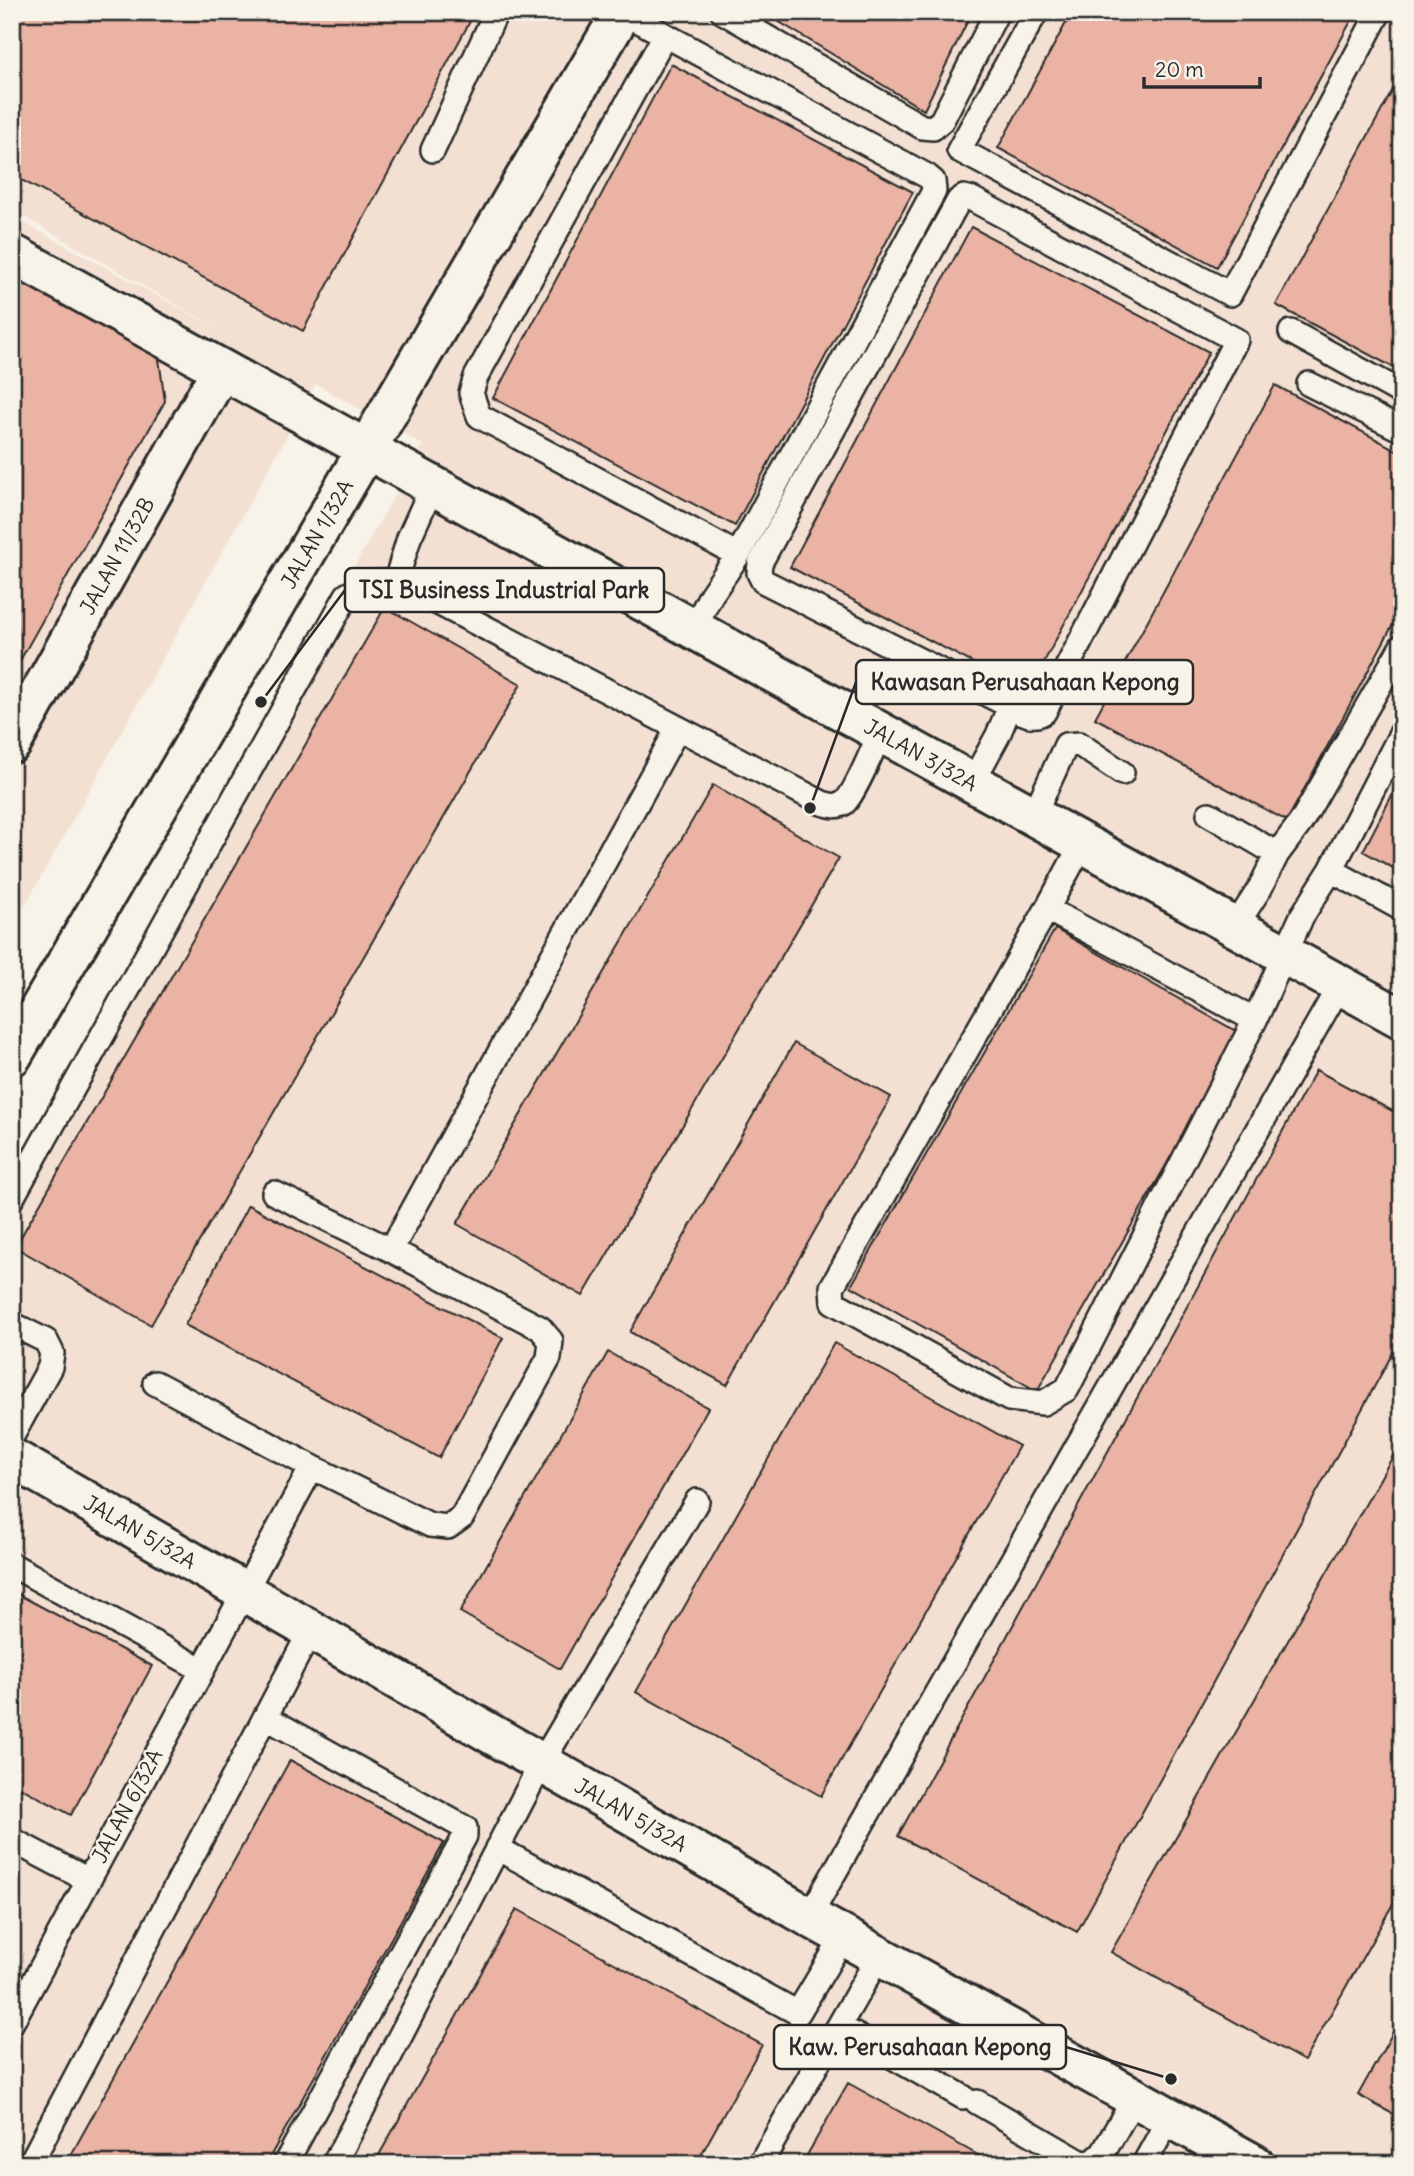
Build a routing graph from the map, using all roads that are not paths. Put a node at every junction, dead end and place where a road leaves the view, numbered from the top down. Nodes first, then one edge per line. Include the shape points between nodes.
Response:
1 (496, 12) edge
2 (622, 12) edge
3 (723, 12) edge
4 (997, 12) edge
5 (1036, 12) edge
6 (1378, 12) edge
7 (665, 35) junction
8 (433, 149) dead end
9 (12, 254) edge
10 (1291, 332) dead end
11 (221, 370) junction
12 (1309, 384) dead end
13 (1402, 393) edge
14 (1402, 430) edge
15 (366, 450) junction
16 (432, 487) junction
17 (738, 555) junction
18 (396, 581) junction
19 (693, 630) junction
20 (1402, 646) edge
21 (1010, 706) junction
22 (678, 728) junction
23 (1402, 732) edge
24 (880, 733) junction
25 (12, 743) edge
26 (1122, 773) dead end
27 (972, 783) junction
28 (1209, 814) dead end
29 (1033, 817) junction
30 (1082, 844) junction
31 (1277, 855) junction
32 (1331, 870) junction
33 (1047, 909) junction
34 (1402, 909) edge
35 (1235, 927) junction
36 (1285, 955) junction
37 (1340, 985) junction
38 (1402, 1019) edge
39 (1255, 1020) junction
40 (12, 1056) edge
41 (274, 1193) dead end
42 (12, 1198) edge
43 (391, 1250) junction
44 (12, 1324) edge
45 (155, 1383) dead end
46 (12, 1436) edge
47 (12, 1458) edge
48 (312, 1467) junction
49 (697, 1501) dead end
50 (12, 1564) edge
51 (244, 1592) junction
52 (311, 1630) junction
53 (201, 1669) junction
54 (264, 1717) junction
55 (541, 1764) junction
56 (12, 1840) edge
57 (497, 1848) junction
58 (88, 1880) junction
59 (809, 1917) junction
60 (844, 1936) junction
61 (879, 1956) junction
62 (12, 2022) edge
63 (839, 2026) junction
64 (1135, 2097) junction
65 (1170, 2117) junction
66 (30, 2164) edge
67 (285, 2164) edge
68 (334, 2164) edge
69 (760, 2164) edge
70 (1144, 2164) edge
71 (1254, 2164) edge

1 - 8 lane
2 - 7 lane
2 - 15 street, JALAN 1/32A
3 - 4 lane via 922,127 933,128 942,120
5 - 6 lane via 959,149 1230,294
7 - 17 lane via 471,393 479,416
7 - 17 lane via 933,181 934,191
9 - 11 street, JALAN 3/32A
10 - 13 lane
11 - 15 street, JALAN 3/32A
11 - 25 street, JALAN 11/32B
12 - 14 lane
15 - 16 street, JALAN 3/32A
15 - 40 street, JALAN 1/32A
16 - 18 lane via 408,538
16 - 19 street, JALAN 3/32A
17 - 19 lane
18 - 22 lane
18 - 42 lane via 371,583 347,595
19 - 24 street, JALAN 3/32A
20 - 31 lane via 1301,822
21 - 21 lane via 764,581 759,573 760,563 964,197 1236,340 1044,712 1030,716
21 - 27 lane
22 - 24 lane via 835,806 845,803
22 - 43 lane
23 - 32 lane
24 - 27 street, JALAN 3/32A
26 - 29 lane via 1079,744 1066,745
27 - 29 street, JALAN 3/32A
28 - 31 lane
29 - 30 street, JALAN 3/32A
30 - 33 lane
30 - 35 street, JALAN 3/32A
31 - 35 lane
32 - 34 lane
32 - 36 lane via 1302,916
33 - 39 lane
33 - 39 lane via 832,1287 833,1302 1009,1399 1042,1403 1067,1389
35 - 36 street, JALAN 3/32A
36 - 37 street, JALAN 3/32A
36 - 39 lane
37 - 38 street, JALAN 3/32A
37 - 59 lane
41 - 43 lane
43 - 48 lane via 540,1328 551,1341 549,1358 462,1517 448,1527 430,1525
44 - 46 lane via 46,1341 52,1353 50,1367
45 - 48 lane
47 - 51 street, JALAN 5/32A
48 - 51 lane, JALAN 6/32A
49 - 55 lane
50 - 53 lane
51 - 52 street, JALAN 5/32A
51 - 53 lane, JALAN 6/32A
52 - 54 lane
52 - 55 street, JALAN 5/32A
53 - 58 lane, JALAN 6/32A
54 - 66 lane
54 - 67 lane via 465,1828 465,1836
55 - 57 lane
55 - 59 street, JALAN 5/32A
56 - 58 lane
57 - 60 lane via 797,2013
57 - 68 lane
58 - 62 lane, JALAN 6/32A
59 - 60 street, JALAN 5/32A
60 - 61 street, JALAN 5/32A
61 - 63 lane
61 - 64 street, JALAN 5/32A
63 - 64 lane via 1082,2163 1093,2162 1103,2153
63 - 69 lane
64 - 65 street, JALAN 5/32A
65 - 70 lane
65 - 71 street, JALAN 5/32A

